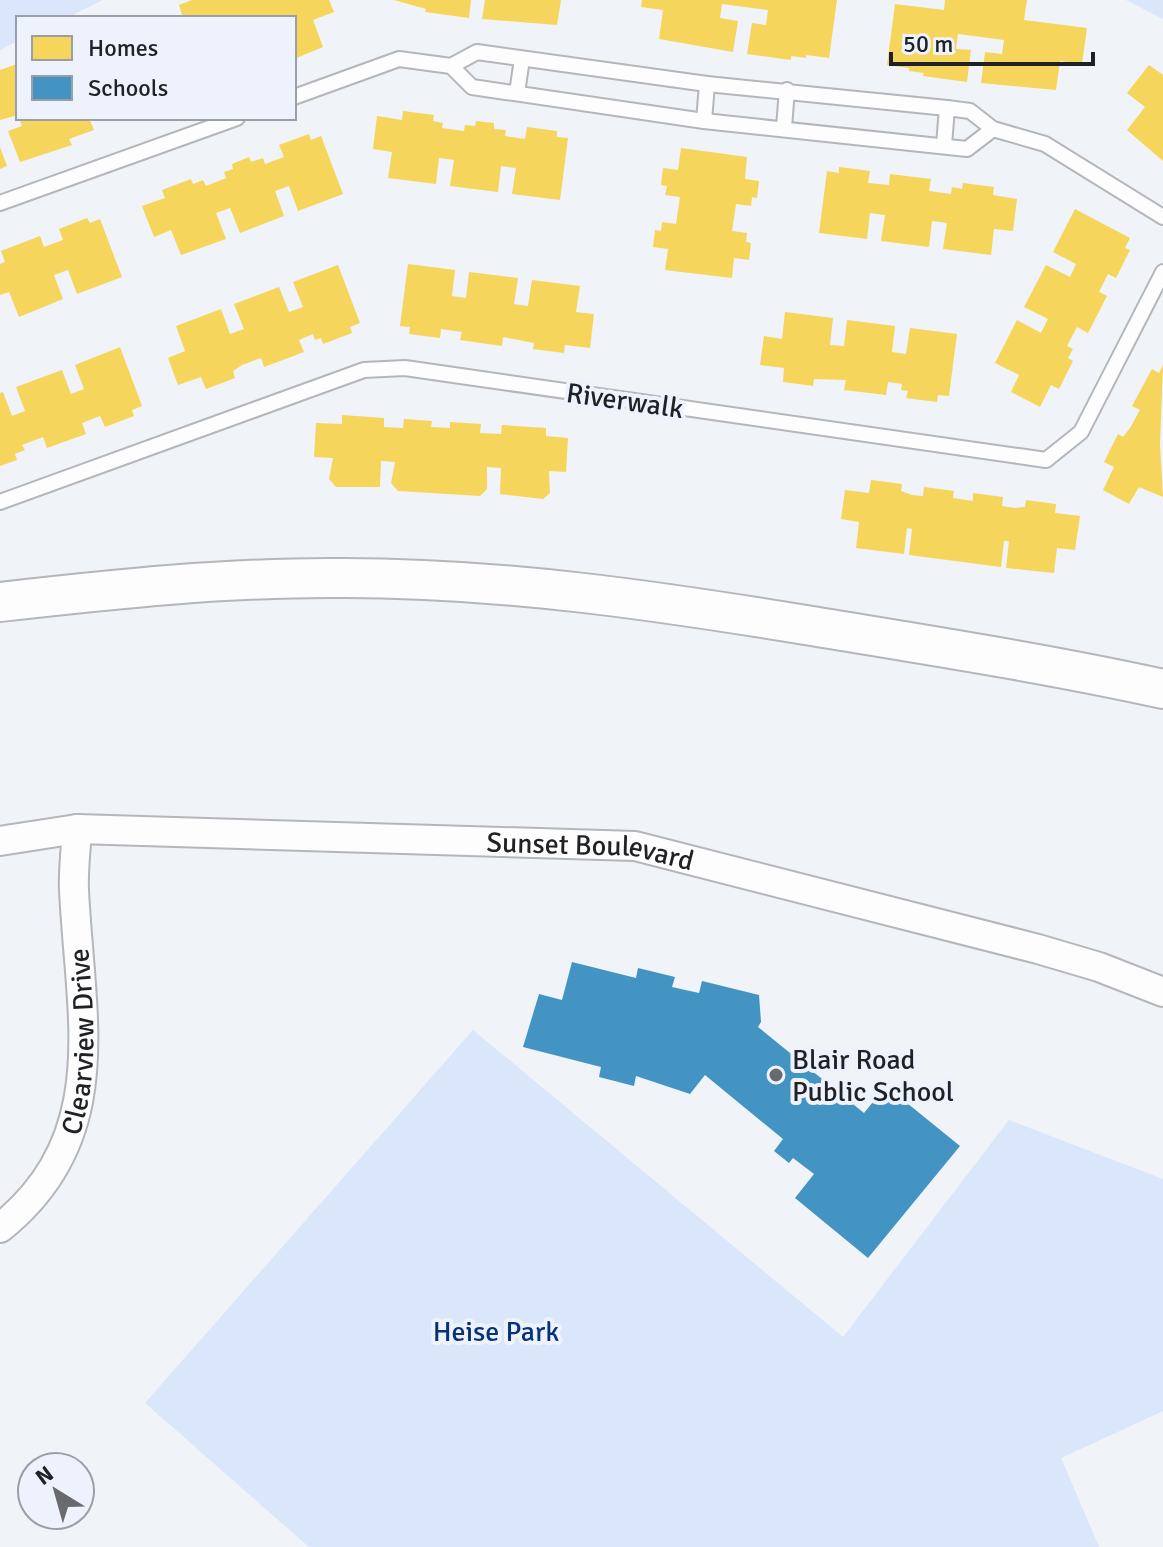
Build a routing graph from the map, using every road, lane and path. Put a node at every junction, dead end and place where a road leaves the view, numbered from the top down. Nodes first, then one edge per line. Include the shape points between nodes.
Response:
1 (522, 59) junction
2 (451, 66) junction
3 (707, 84) junction
4 (787, 90) junction
5 (517, 93) junction
6 (296, 96) edge
7 (947, 108) junction
8 (231, 120) edge
9 (704, 121) junction
10 (784, 127) junction
11 (993, 129) junction
12 (944, 145) junction
13 (0, 203) edge
14 (1163, 217) edge
15 (1163, 272) edge
16 (0, 502) edge
17 (0, 602) edge
18 (1163, 689) edge
19 (77, 829) junction
20 (0, 841) edge
21 (1163, 992) edge
22 (0, 1228) edge

1 - 2 lane via 477,52
1 - 3 lane
1 - 5 lane
2 - 5 lane via 472,87
2 - 6 lane via 399,59
3 - 4 lane
3 - 9 lane
4 - 7 lane
4 - 10 lane
5 - 9 lane
7 - 11 lane via 970,111
7 - 12 lane
8 - 13 lane
9 - 10 lane
10 - 12 lane
11 - 12 lane via 967,149
11 - 14 lane via 1045,144
15 - 16 lane, Riverwalk via 1081,432 1046,460 405,368 364,370
17 - 18 main road via 188,581 344,578 508,584 646,599 1051,665
19 - 20 street, Sunset Boulevard
19 - 21 street, Sunset Boulevard via 635,846 1038,949
19 - 22 street, Clearview Drive via 74,888 86,1015 80,1104 49,1179

